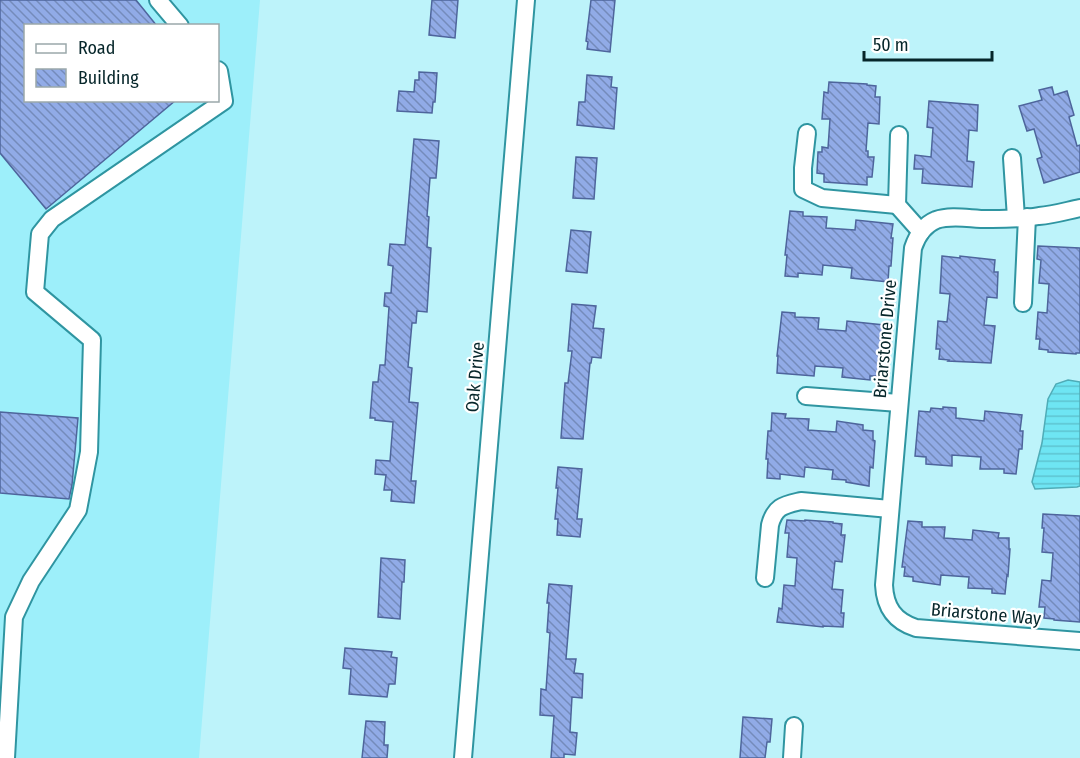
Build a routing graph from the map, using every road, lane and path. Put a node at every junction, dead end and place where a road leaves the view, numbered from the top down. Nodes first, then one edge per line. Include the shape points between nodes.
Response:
1 (158, 0) edge
2 (526, 0) edge
3 (178, 24) edge
4 (219, 71) edge
5 (807, 133) dead end
6 (899, 135) dead end
7 (1012, 158) dead end
8 (897, 205) junction
9 (1080, 208) edge
10 (1022, 218) junction
11 (921, 232) junction
12 (1023, 303) dead end
13 (806, 396) dead end
14 (899, 403) junction
15 (890, 508) junction
16 (765, 578) dead end
17 (894, 614) joint
18 (1080, 640) edge
19 (794, 726) dead end
20 (6, 758) edge
21 (463, 758) edge
22 (792, 758) edge

1 - 3 street
2 - 21 street, Oak Drive
4 - 20 street via 224,101 52,219 40,234 35,292 92,340 89,452 78,510 31,580 14,617
5 - 8 street via 802,189 822,198
6 - 8 street
7 - 10 street
8 - 11 street
9 - 10 street
10 - 11 street via 954,217 929,224
10 - 12 street
11 - 14 street, Briarstone Drive via 913,248
13 - 14 street
14 - 15 street, Briarstone Drive
15 - 16 street via 801,501 778,508 770,525
15 - 17 street, Briarstone Drive via 884,585 885,599
17 - 18 street, Briarstone Way via 916,628
19 - 22 street

